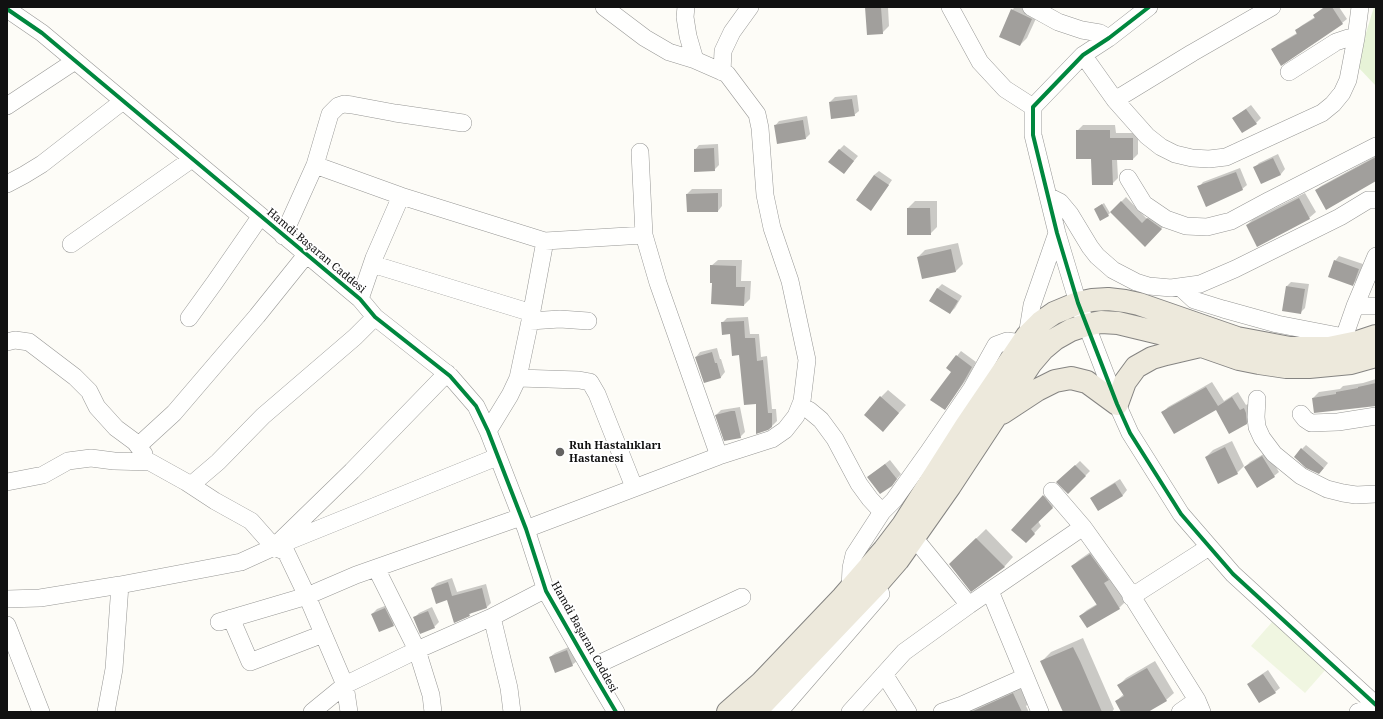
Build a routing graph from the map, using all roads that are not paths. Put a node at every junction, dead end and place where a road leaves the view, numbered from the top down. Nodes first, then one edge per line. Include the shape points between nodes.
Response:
1 (604, 7) edge
2 (686, 7) edge
3 (750, 7) edge
4 (950, 7) edge
5 (1031, 7) edge
6 (1149, 7) edge
7 (1272, 7) edge
8 (1360, 7) edge
9 (7, 9) edge
10 (1109, 38) junction
11 (1356, 38) junction
12 (1083, 55) junction
13 (695, 60) junction
14 (75, 61) junction
15 (722, 72) junction
16 (1289, 72) dead end
17 (1115, 100) junction
18 (123, 101) junction
19 (7, 106) edge
20 (1033, 107) junction
21 (463, 123) dead end
22 (1376, 146) edge
23 (640, 152) dead end
24 (192, 160) junction
25 (315, 165) junction
26 (1128, 178) dead end
27 (7, 184) edge
28 (401, 196) junction
29 (1048, 196) junction
30 (1376, 200) edge
31 (260, 217) junction
32 (1057, 233) junction
33 (644, 235) junction
34 (283, 236) junction
35 (545, 241) junction
36 (71, 244) dead end
37 (306, 255) junction
38 (1376, 256) edge
39 (372, 264) junction
40 (1181, 288) junction
41 (360, 299) junction
42 (1078, 303) junction
43 (1355, 306) junction
44 (1376, 306) edge
45 (375, 317) junction
46 (531, 317) junction
47 (189, 318) dead end
48 (588, 321) dead end
49 (1086, 325) junction
50 (1376, 336) edge
51 (1025, 339) junction
52 (1342, 341) junction
53 (7, 342) edge
54 (1201, 345) junction
55 (1376, 356) edge
56 (447, 373) junction
57 (518, 378) junction
58 (1257, 399) dead end
59 (1117, 404) junction
60 (800, 407) junction
61 (1301, 414) dead end
62 (1376, 416) edge
63 (996, 417) junction
64 (488, 431) junction
65 (138, 446) junction
66 (719, 456) junction
67 (497, 458) junction
68 (150, 462) junction
69 (7, 482) edge
70 (191, 485) junction
71 (634, 487) junction
72 (1052, 492) dead end
73 (1376, 494) edge
74 (882, 512) junction
75 (524, 523) junction
76 (1083, 527) junction
77 (912, 536) junction
78 (274, 547) junction
79 (1210, 547) junction
80 (376, 568) junction
81 (120, 585) junction
82 (546, 589) junction
83 (850, 589) junction
84 (990, 591) junction
85 (307, 596) junction
86 (742, 597) dead end
87 (1132, 597) junction
88 (7, 600) edge
89 (969, 605) junction
90 (492, 617) junction
91 (7, 625) edge
92 (323, 634) junction
93 (418, 650) junction
94 (590, 668) junction
95 (884, 674) junction
96 (1025, 677) junction
97 (345, 685) junction
98 (1199, 706) edge
99 (1376, 706) edge
100 (41, 712) edge
101 (106, 712) edge
102 (312, 712) edge
103 (349, 712) edge
104 (433, 712) edge
105 (512, 712) edge
106 (616, 712) edge
107 (728, 712) edge
108 (755, 712) edge
109 (779, 712) edge
110 (850, 712) edge
111 (908, 712) edge
112 (942, 712) edge
113 (1040, 712) edge
114 (1180, 712) edge
115 (1358, 712) edge

1 - 13 street via 645,38 669,52
2 - 13 street via 688,36
3 - 15 street via 732,32 723,52
4 - 20 street via 980,62 1005,89
5 - 10 street via 1058,22 1100,33
6 - 10 street
7 - 17 street
8 - 11 street
9 - 14 street, Hamdi Başaran Caddesi via 42,33
10 - 12 street
11 - 16 street via 1336,42
11 - 17 street via 1348,80 1333,104 1322,112 1226,157 1209,159 1175,154 1147,136
12 - 17 street
12 - 20 street
13 - 15 street
14 - 18 street, Hamdi Başaran Caddesi
14 - 19 street
15 - 60 street via 727,74 757,114 765,195 772,228 790,281 807,360
18 - 24 street, Hamdi Başaran Caddesi
18 - 27 street via 42,164
20 - 29 street via 1033,135
21 - 25 street via 344,104 330,114
22 - 26 street via 1231,221 1207,227 1186,226 1166,219 1144,204
23 - 33 street
24 - 31 street, Hamdi Başaran Caddesi
24 - 36 street
25 - 28 street
25 - 34 street
28 - 35 street
28 - 39 street
29 - 32 street
29 - 40 street via 1060,202 1097,256 1113,270 1149,286
30 - 40 street via 1368,200 1340,217 1235,269 1200,284
31 - 34 street, Hamdi Başaran Caddesi
31 - 47 street
32 - 42 street
32 - 51 street via 1032,305
33 - 35 street
33 - 66 street via 658,283
34 - 37 street, Hamdi Başaran Caddesi
35 - 46 street
37 - 41 street, Hamdi Başaran Caddesi
37 - 65 street via 174,413
38 - 43 street
39 - 41 street
39 - 46 street
40 - 52 street via 1194,300
41 - 45 street, Hamdi Başaran Caddesi
42 - 49 street
42 - 51 main road via 1054,313
42 - 52 main road via 1108,299 1125,301 1237,338 1290,348 1313,348
43 - 44 street
43 - 52 street
45 - 56 street, Hamdi Başaran Caddesi
45 - 70 street via 262,416 218,462
46 - 48 street
46 - 57 street
49 - 54 main road via 1101,322 1118,323
49 - 59 street
49 - 63 main road via 1071,330 1043,349
50 - 52 main road via 1358,342
51 - 74 street via 996,345 972,388 929,451 894,500
51 - 77 main road via 966,426
53 - 65 street via 29,342 75,377 89,391 98,407 116,428
54 - 55 main road via 1239,358 1286,367 1329,366
54 - 59 main road via 1152,358 1136,367 1125,382
56 - 64 street, Hamdi Başaran Caddesi via 476,406
56 - 78 street
57 - 64 street
57 - 71 street via 590,382
58 - 73 street via 1257,427 1262,438 1274,454 1301,476 1327,489 1343,493
59 - 63 main road via 1087,382 1071,378 1055,381 1037,390
59 - 79 street via 1134,439 1180,514
60 - 66 street via 785,430 772,440
60 - 74 street via 809,410 821,420 835,439 864,492
61 - 62 street via 1311,424
63 - 77 main road
64 - 67 street, Hamdi Başaran Caddesi
65 - 68 street
66 - 71 street
67 - 75 street, Hamdi Başaran Caddesi
67 - 78 street
68 - 69 street via 91,458 68,461 43,475
68 - 70 street
70 - 78 street via 251,521
71 - 75 street
72 - 76 street
74 - 83 street via 854,555 850,568
75 - 80 street
75 - 82 street, Hamdi Başaran Caddesi
76 - 84 street
76 - 87 street
77 - 83 main road via 884,550
77 - 89 street
77 - 108 main road via 878,584
77 - 109 street via 890,584
78 - 81 street via 241,562
78 - 85 street via 286,552
79 - 87 street
79 - 99 street via 1233,574
80 - 85 street
80 - 93 street
81 - 88 street via 40,598
81 - 101 street via 114,669
82 - 90 street
82 - 94 street, Hamdi Başaran Caddesi
83 - 107 main road via 761,683
84 - 89 street
84 - 96 street
85 - 92 street
85 - 92 street via 225,620 250,662
86 - 94 street
87 - 98 street
89 - 95 street via 904,652
90 - 93 street
90 - 105 street via 509,688
91 - 100 street
92 - 97 street
93 - 97 street
93 - 104 street via 431,695
94 - 106 street, Hamdi Başaran Caddesi
95 - 110 street
95 - 111 street
96 - 112 street
96 - 113 street
97 - 102 street
97 - 103 street
98 - 114 street
99 - 115 street

